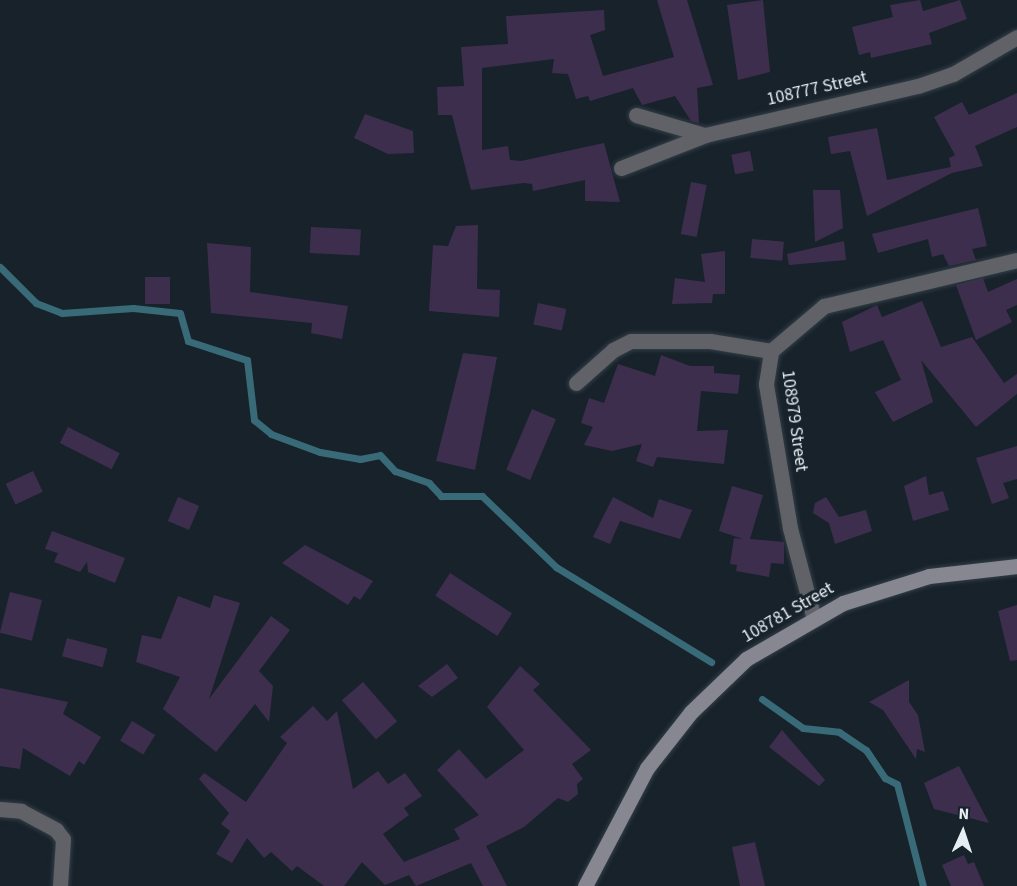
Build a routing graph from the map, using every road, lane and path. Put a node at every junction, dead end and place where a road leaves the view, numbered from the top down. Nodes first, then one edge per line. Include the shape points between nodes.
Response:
1 (1017, 37) edge
2 (636, 114) dead end
3 (705, 135) junction
4 (621, 168) dead end
5 (1017, 260) edge
6 (771, 351) junction
7 (576, 383) dead end
8 (1017, 566) edge
9 (814, 619) junction
10 (0, 809) edge
11 (60, 886) edge
12 (585, 886) edge

1 - 3 street, 108777 Street via 953,74 918,86
2 - 3 street
3 - 4 street, 108777 Street
5 - 6 street, 108979 Street via 824,306
6 - 7 street via 731,343 631,341 613,350
6 - 9 street, 108979 Street via 766,384 790,528
8 - 9 street, 108781 Street via 962,570 889,587
9 - 12 street, 108781 Street via 746,659 691,712 647,768
10 - 11 street via 21,811 56,830 63,839

